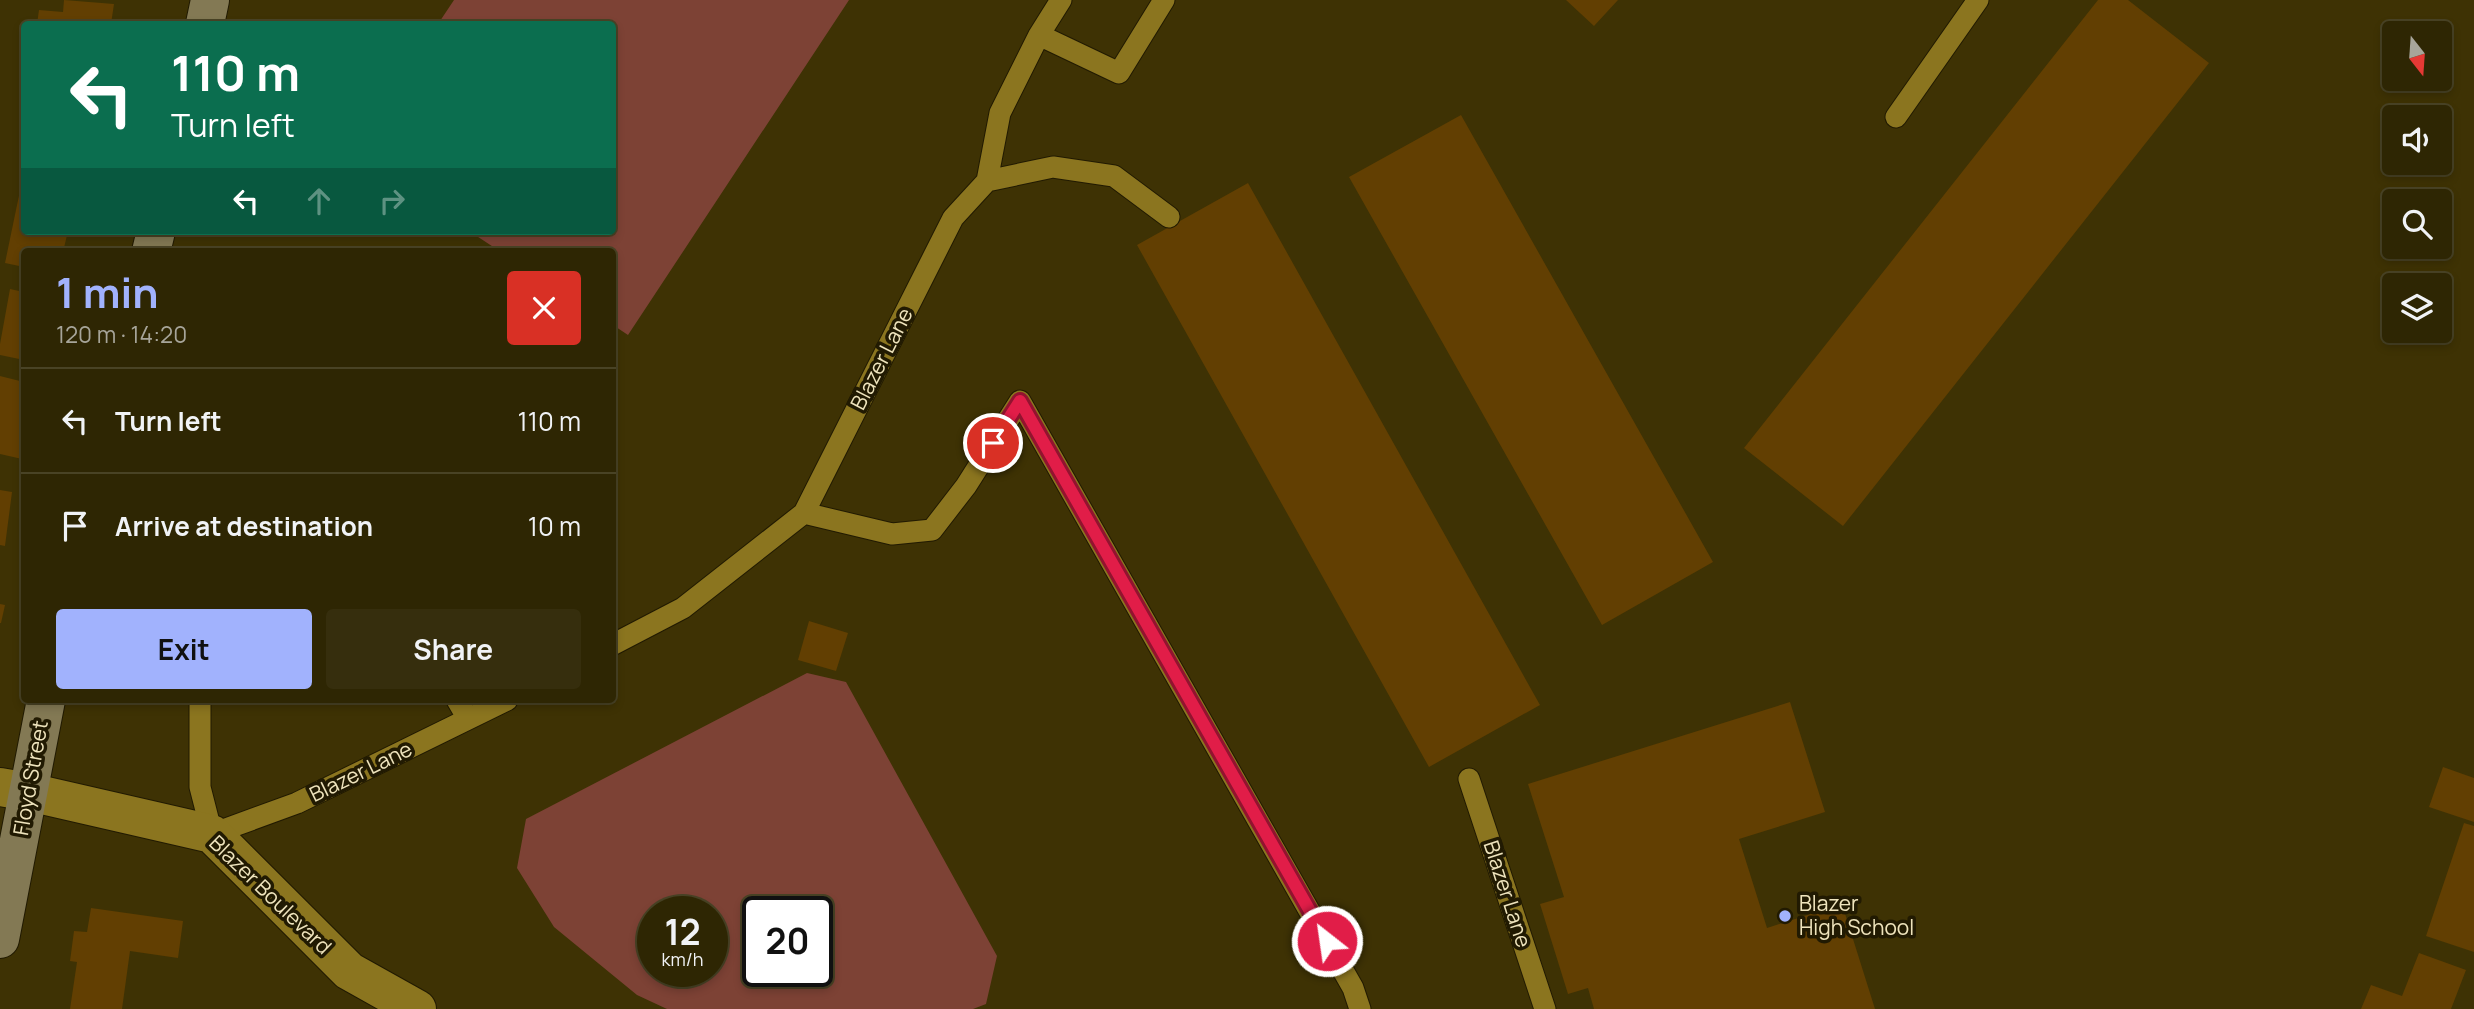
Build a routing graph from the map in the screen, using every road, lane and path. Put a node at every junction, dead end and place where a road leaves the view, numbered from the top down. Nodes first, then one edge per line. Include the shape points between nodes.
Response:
1 (211, 0) edge
2 (1060, 0) edge
3 (1164, 0) edge
4 (1978, 0) edge
5 (206, 21) edge
6 (1039, 35) junction
7 (1896, 117) dead end
8 (987, 181) junction
9 (1169, 216) dead end
10 (804, 513) junction
11 (616, 643) edge
12 (45, 703) edge
13 (199, 703) edge
14 (459, 703) edge
15 (501, 703) edge
16 (468, 719) junction
17 (1469, 779) dead end
18 (15, 789) edge
19 (212, 834) junction
20 (0, 939) edge
21 (417, 1009) edge
22 (1360, 1009) edge
23 (1545, 1009) edge

1 - 5 street
2 - 6 lane
3 - 6 lane via 1119,73
4 - 7 lane
6 - 8 lane via 1000,113
8 - 9 lane via 1053,167 1114,176
8 - 10 lane, Blazer Lane via 953,218
10 - 11 lane, Blazer Lane via 683,608
10 - 22 lane via 892,534 932,530 1020,401 1353,988
12 - 18 street, Floyd Street
13 - 19 lane via 200,787
14 - 16 lane
15 - 16 lane, Blazer Lane
16 - 19 lane, Blazer Lane via 297,803
17 - 23 lane, Blazer Lane
18 - 19 street, Blazer Boulevard
18 - 20 street, Floyd Street
19 - 21 street, Blazer Boulevard via 349,971

